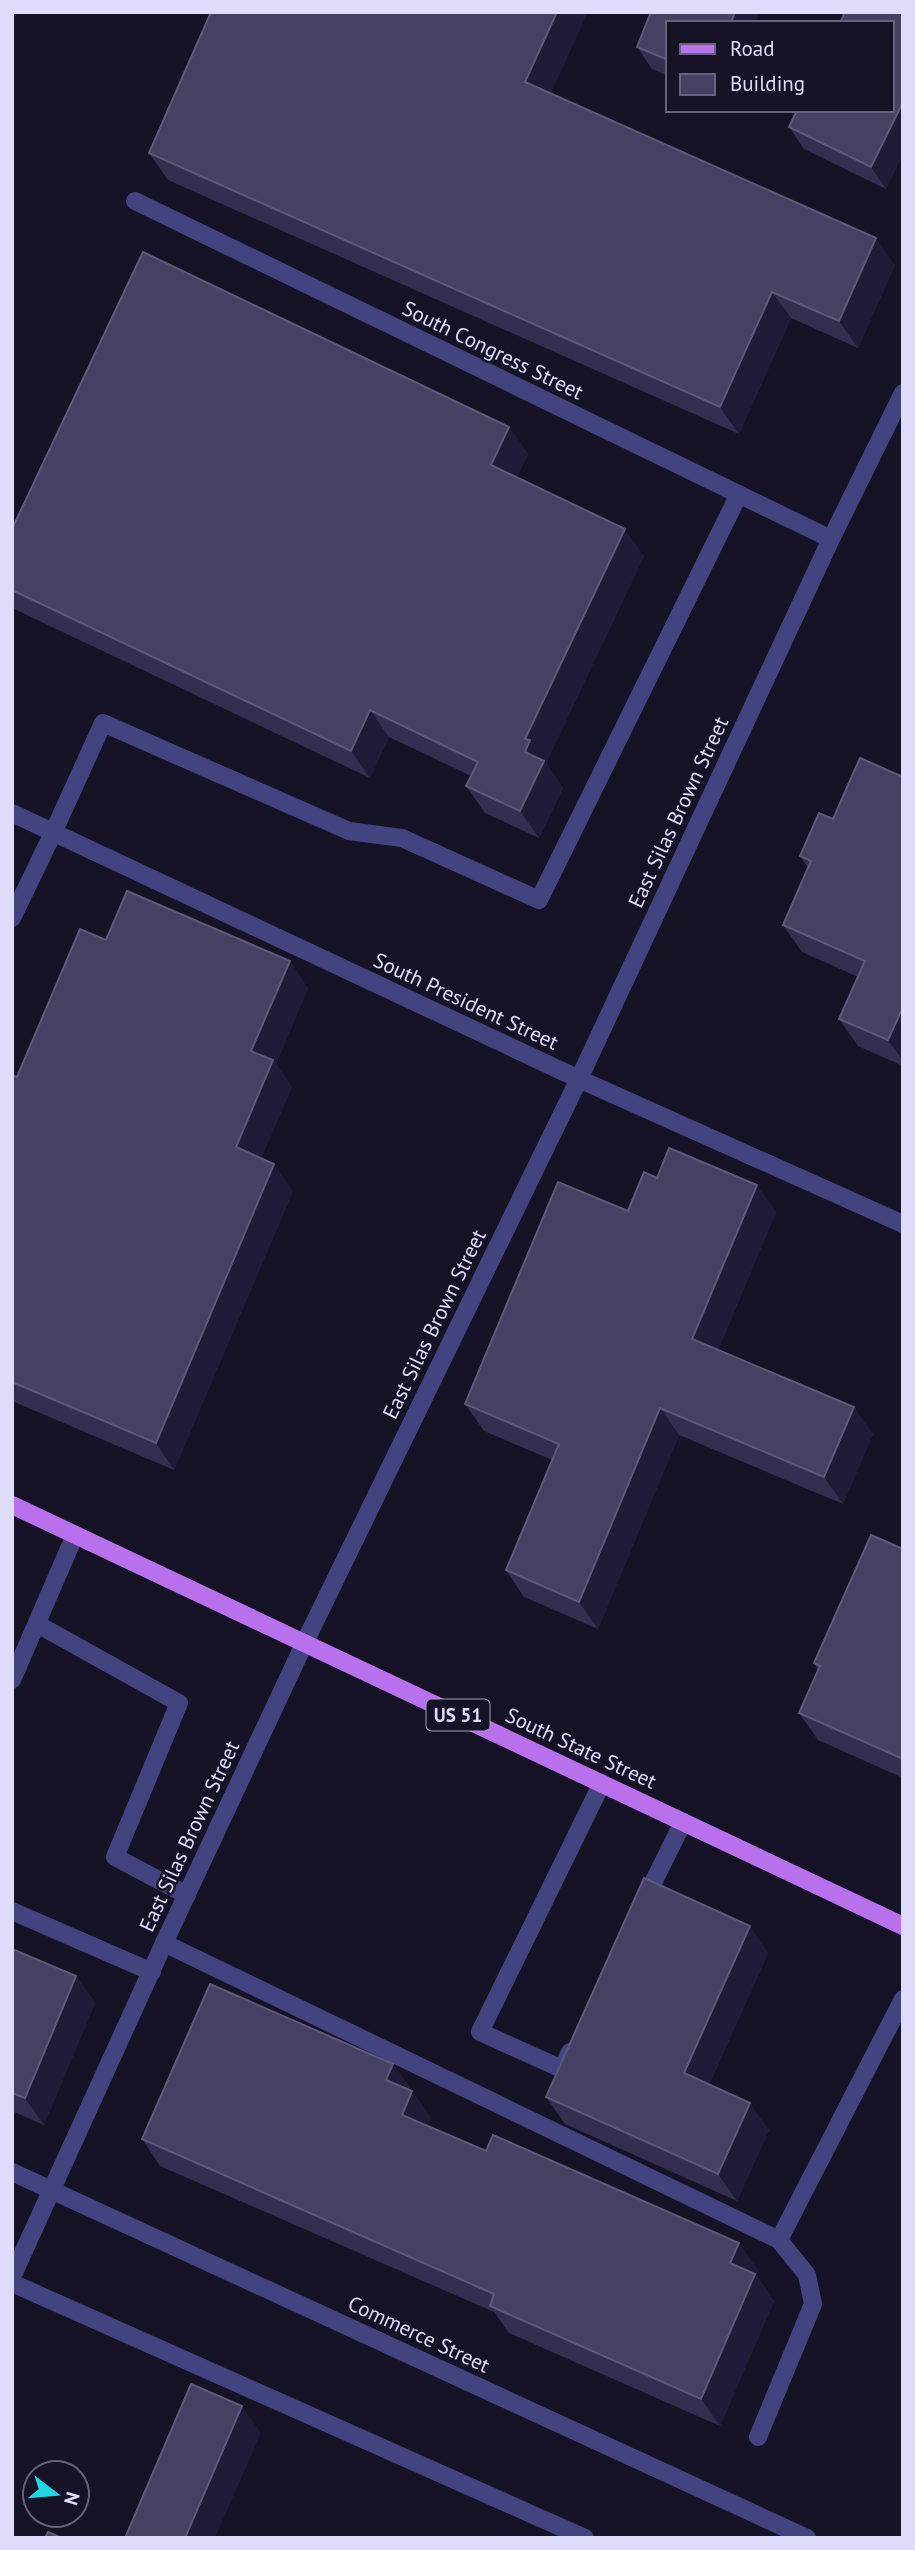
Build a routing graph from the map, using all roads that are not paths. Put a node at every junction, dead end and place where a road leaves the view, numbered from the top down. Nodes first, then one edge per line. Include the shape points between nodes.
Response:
1 (135, 201) dead end
2 (903, 393) edge
3 (739, 494) junction
4 (831, 539) junction
5 (12, 813) edge
6 (52, 833) junction
7 (12, 918) edge
8 (579, 1079) junction
9 (903, 1224) edge
10 (12, 1505) edge
11 (75, 1535) junction
12 (37, 1624) junction
13 (305, 1642) junction
14 (12, 1680) edge
15 (602, 1783) junction
16 (684, 1822) junction
17 (187, 1895) junction
18 (12, 1911) edge
19 (635, 1920) edge
20 (903, 1926) edge
21 (164, 1943) junction
22 (152, 1972) junction
23 (903, 1999) edge
24 (581, 2031) edge
25 (12, 2172) edge
26 (53, 2191) junction
27 (779, 2240) junction
28 (12, 2277) edge
29 (12, 2283) edge
30 (758, 2437) dead end
31 (584, 2538) edge
32 (807, 2538) edge

1 - 3 street, South Congress Street
2 - 4 street, East Silas Brown Street
3 - 4 street, South Congress Street
3 - 6 street via 539,900 402,838 349,831 103,723
4 - 8 street, East Silas Brown Street
5 - 6 street, South President Street
6 - 7 street
6 - 8 street, South President Street
8 - 9 street, South President Street
8 - 13 street, East Silas Brown Street
10 - 11 main road, South State Street / US 51
11 - 12 street
11 - 13 main road, South State Street / US 51
12 - 14 street
12 - 17 street via 178,1703 115,1857
13 - 15 main road, South State Street / US 51
13 - 17 street, East Silas Brown Street
15 - 16 main road, South State Street / US 51
15 - 24 street via 480,2032 562,2069
16 - 19 street
16 - 20 main road, South State Street / US 51
17 - 21 street, East Silas Brown Street
18 - 22 street
21 - 22 street, East Silas Brown Street
21 - 27 street
22 - 26 street, East Silas Brown Street
23 - 27 street
25 - 26 street, Commerce Street
26 - 28 street, East Silas Brown Street
26 - 32 street, Commerce Street
27 - 30 street via 807,2275 813,2304
29 - 31 street

